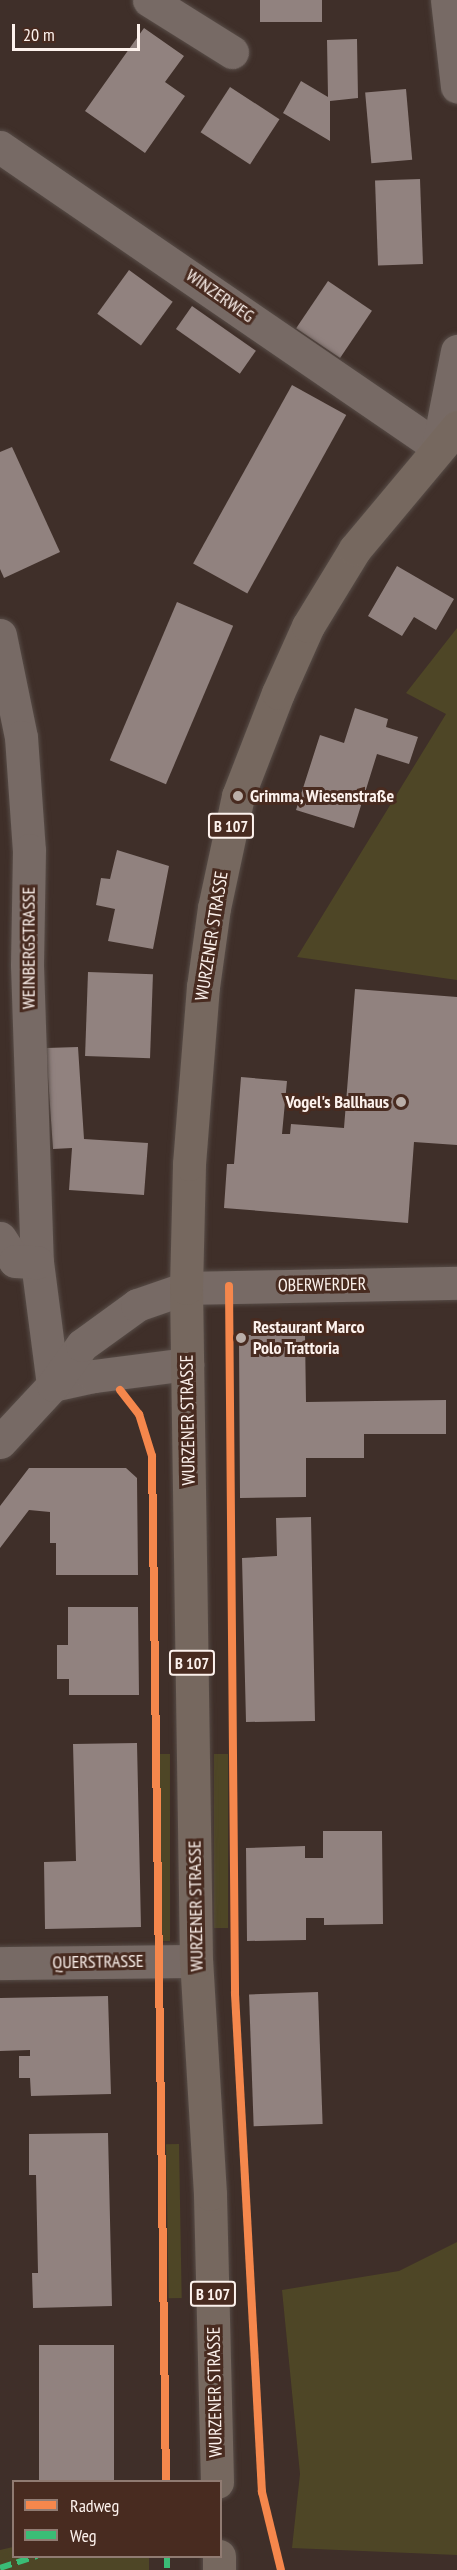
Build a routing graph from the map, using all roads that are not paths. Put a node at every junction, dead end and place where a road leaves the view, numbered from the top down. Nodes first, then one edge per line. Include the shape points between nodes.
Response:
1 (149, 0) edge
2 (447, 0) edge
3 (231, 52) dead end
4 (457, 86) edge
5 (0, 147) edge
6 (457, 351) edge
7 (448, 437) edge
8 (0, 635) edge
9 (0, 1238) edge
10 (36, 1262) junction
11 (457, 1283) edge
12 (186, 1288) junction
13 (187, 1364) junction
14 (53, 1385) junction
15 (0, 1442) edge
16 (196, 1961) junction
17 (0, 1963) edge
18 (217, 2480) edge

1 - 3 street
2 - 4 street
5 - 7 street, WINZERWEG
6 - 7 street
7 - 12 main road, WURZENER STRASSE / B 107 via 355,549 308,626 238,796 214,908 201,998 189,1164
8 - 10 street, WEINBERGSTRASSE via 21,737 28,850 27,964
9 - 10 street via 15,1261
10 - 14 street, WEINBERGSTRASSE
11 - 12 street, OBERWERDER
12 - 13 main road, WURZENER STRASSE / B 107
12 - 14 street, OBERWERDER via 137,1305 82,1345
13 - 14 street
13 - 16 main road, WURZENER STRASSE / B 107
14 - 15 street, OBERWERDER
16 - 17 street, QUERSTRASSE
16 - 18 main road, WURZENER STRASSE / B 107 via 210,2194

